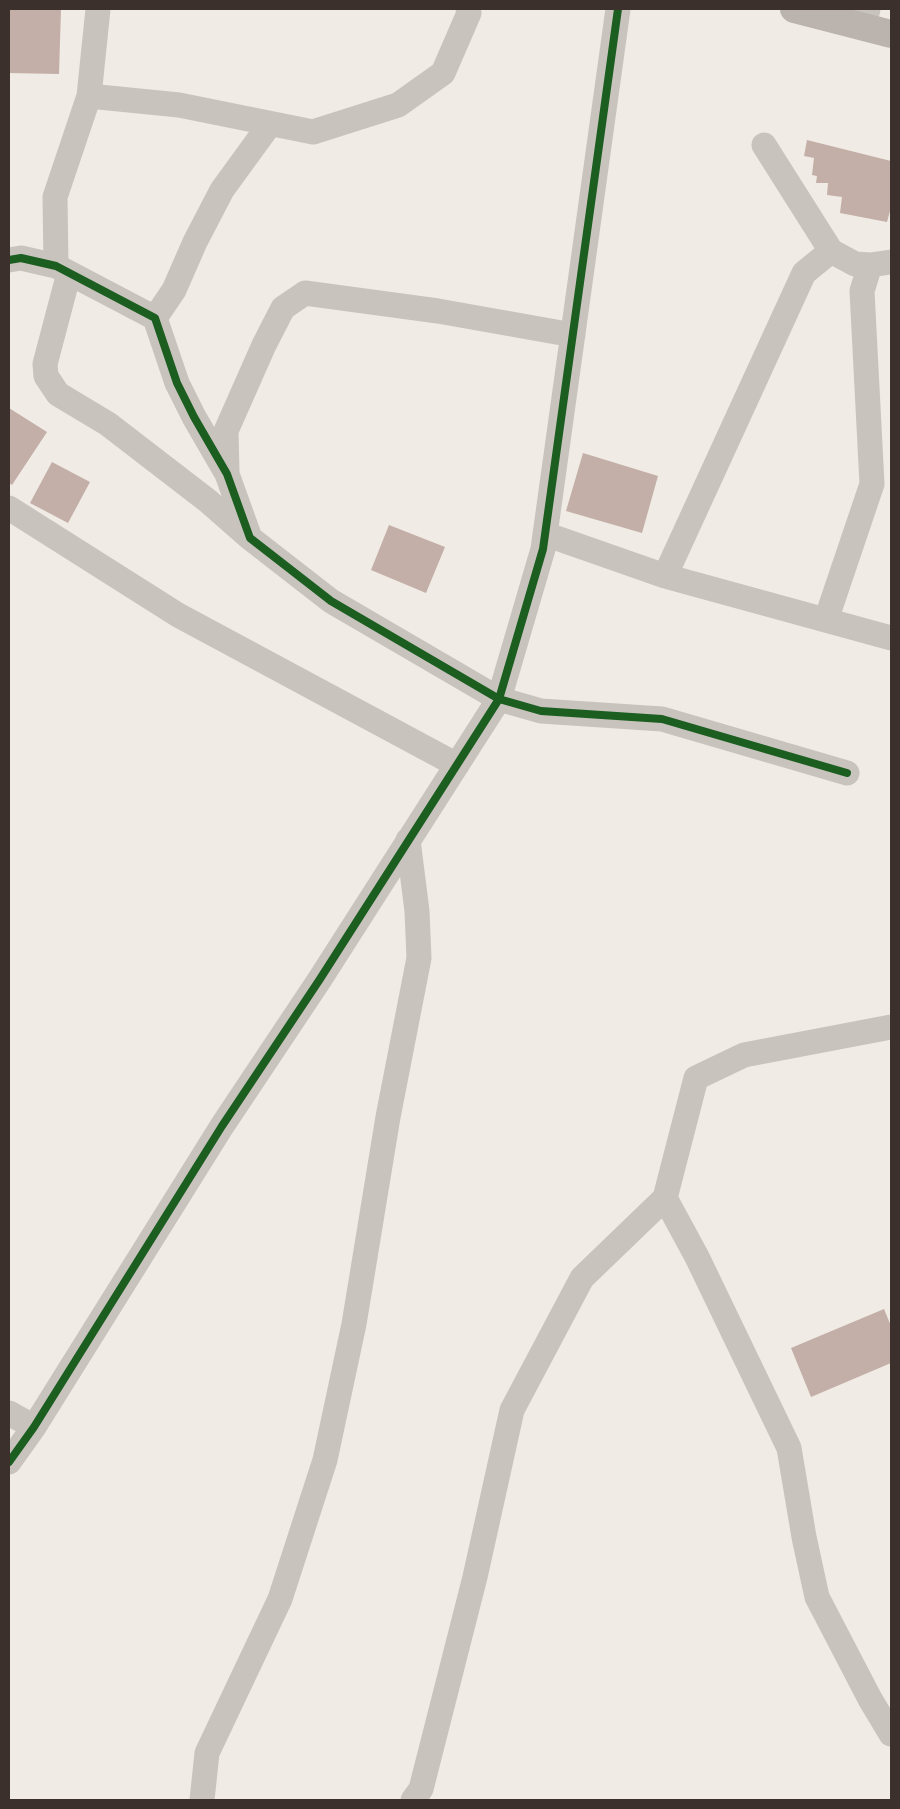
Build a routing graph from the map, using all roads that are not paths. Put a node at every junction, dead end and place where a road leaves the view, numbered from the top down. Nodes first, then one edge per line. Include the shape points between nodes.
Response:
1 (98, 9) edge
2 (468, 9) edge
3 (618, 9) edge
4 (794, 9) edge
5 (866, 18) edge
6 (891, 34) edge
7 (89, 96) junction
8 (270, 124) junction
9 (764, 145) dead end
10 (831, 251) junction
11 (9, 260) edge
12 (881, 263) edge
13 (63, 269) junction
14 (155, 318) junction
15 (572, 335) junction
16 (227, 474) junction
17 (9, 508) edge
18 (545, 534) junction
19 (250, 538) junction
20 (665, 576) junction
21 (826, 620) junction
22 (891, 638) edge
23 (500, 699) junction
24 (457, 765) junction
25 (847, 773) dead end
26 (408, 840) junction
27 (891, 1027) edge
28 (665, 1198) junction
29 (9, 1413) edge
30 (34, 1427) junction
31 (9, 1462) edge
32 (891, 1734) edge
33 (202, 1800) edge
34 (413, 1800) edge

1 - 7 street
2 - 8 street via 443,73 398,105 313,132
3 - 15 street
4 - 5 main road
5 - 6 main road
7 - 8 street via 179,105
7 - 13 street via 55,197
8 - 14 street via 222,190 174,290
9 - 10 street
10 - 12 street via 855,264
10 - 20 street via 804,273
11 - 13 street via 21,258
12 - 21 street via 862,291 872,484
13 - 14 street
13 - 19 street via 45,364 46,376 58,394 108,424
14 - 16 street via 177,383
15 - 16 street via 438,311 305,293 283,308 226,431
15 - 18 street
16 - 19 street
17 - 24 street via 178,615
18 - 20 street
18 - 23 street
19 - 23 street via 331,601
20 - 21 street
21 - 22 street
23 - 24 street
23 - 25 street via 541,711 662,719
24 - 26 street
26 - 30 street via 222,1126
26 - 33 street via 419,958 388,1117 354,1324 325,1460 280,1599 207,1753
27 - 28 street via 744,1055 696,1078
28 - 32 street via 789,1448 817,1597
28 - 34 street via 582,1278 512,1410 475,1577 421,1789
29 - 30 street
30 - 31 street

